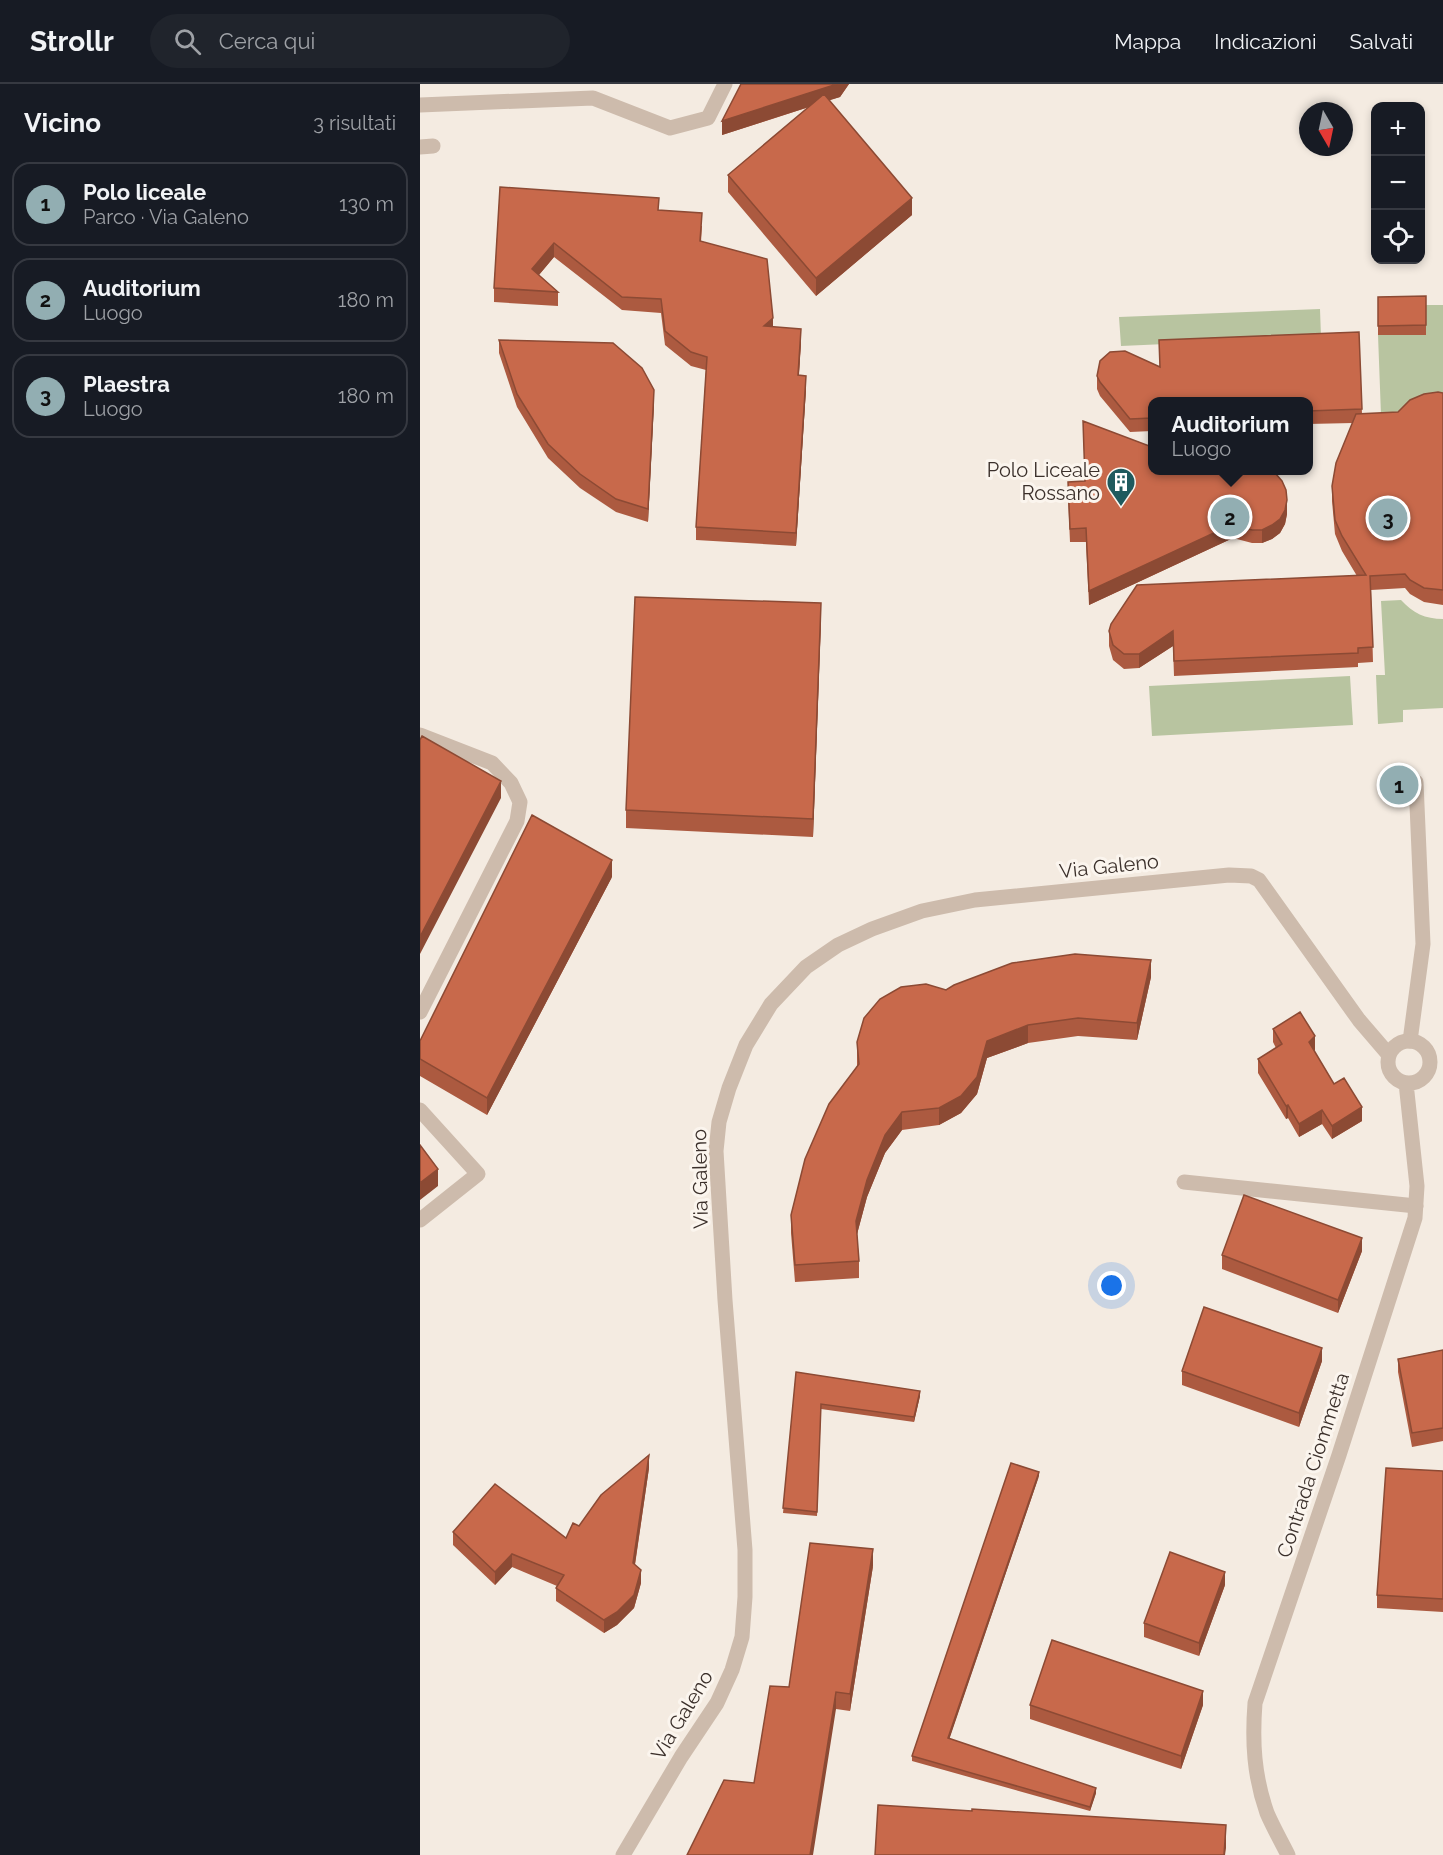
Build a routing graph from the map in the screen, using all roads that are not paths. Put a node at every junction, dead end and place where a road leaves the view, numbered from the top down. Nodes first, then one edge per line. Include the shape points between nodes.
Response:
1 (725, 84) edge
2 (420, 105) edge
3 (420, 735) edge
4 (1416, 782) dead end
5 (420, 1012) edge
6 (1410, 1041) junction
7 (1389, 1056) junction
8 (1406, 1083) junction
9 (420, 1110) edge
10 (1184, 1182) dead end
11 (1416, 1206) junction
12 (420, 1220) edge
13 (623, 1855) edge
14 (1287, 1855) edge

1 - 2 street via 708,118 670,128 593,98
3 - 5 street via 492,763 520,802 517,821
4 - 6 street via 1423,944
6 - 7 street via 1397,1044
6 - 8 street via 1423,1046 1430,1064 1420,1080
7 - 8 street via 1387,1063 1393,1076
7 - 13 street, Via Galeno via 1352,1011 1259,880 1251,876 975,900 922,911 872,929 838,945 806,967 771,1004 746,1045 719,1122 716,1151 745,1550 742,1637 717,1703
8 - 11 street, Contrada Ciommetta
9 - 12 street via 478,1174
10 - 11 street
11 - 14 street, Contrada Ciommetta via 1339,1455 1255,1703 1252,1743 1260,1789

